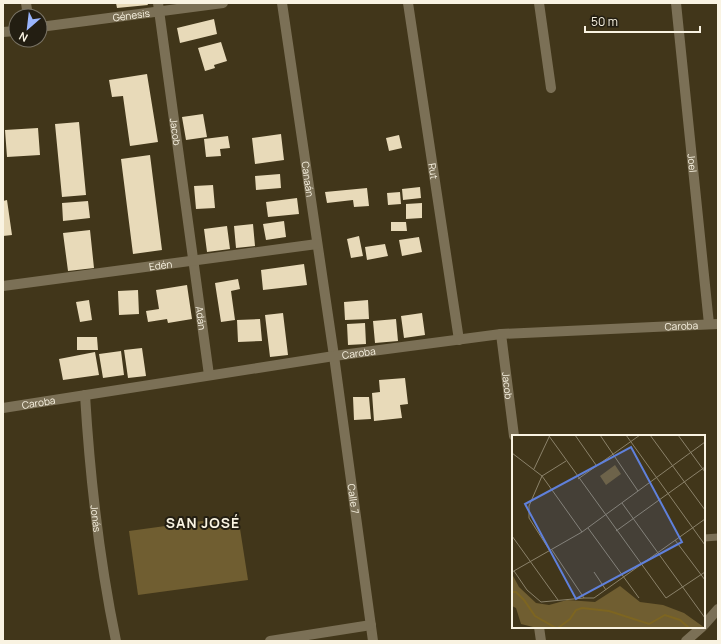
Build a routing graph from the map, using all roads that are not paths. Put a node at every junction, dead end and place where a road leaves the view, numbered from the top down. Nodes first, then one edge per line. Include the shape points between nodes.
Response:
1 (223, 3) edge
2 (282, 3) edge
3 (408, 3) edge
4 (539, 3) edge
5 (676, 3) edge
6 (159, 7) edge
7 (48, 27) edge
8 (551, 88) dead end
9 (317, 244) junction
10 (194, 261) junction
11 (3, 286) edge
12 (713, 324) edge
13 (501, 334) junction
14 (459, 340) junction
15 (334, 356) junction
16 (209, 375) junction
17 (85, 395) junction
18 (3, 408) edge
19 (514, 435) edge
20 (718, 537) edge
21 (705, 538) edge
22 (718, 609) edge
23 (705, 624) edge
24 (371, 625) junction
25 (540, 628) edge
26 (701, 628) edge
27 (116, 641) edge
28 (270, 641) edge
29 (373, 641) edge
30 (541, 641) edge
31 (686, 641) edge

1 - 6 street, Génesis
2 - 9 street, Canaán
3 - 14 street, Rut
4 - 8 street
5 - 12 street, Joel
6 - 7 street, Génesis
6 - 10 street, Jacob
9 - 10 street, Edén
9 - 15 street, Canaán
10 - 11 street, Edén
10 - 16 street, Adán
12 - 13 street, Caroba
13 - 14 street, Caroba
13 - 19 street, Jacob
14 - 15 street, Caroba
15 - 16 street, Caroba
15 - 24 street, Calle 7
16 - 17 street, Caroba
17 - 18 street, Caroba
17 - 27 street, Jonás via 88,456 102,575
20 - 21 lane
22 - 23 street
24 - 28 street
24 - 29 street, Calle 7
25 - 30 street
26 - 31 street

